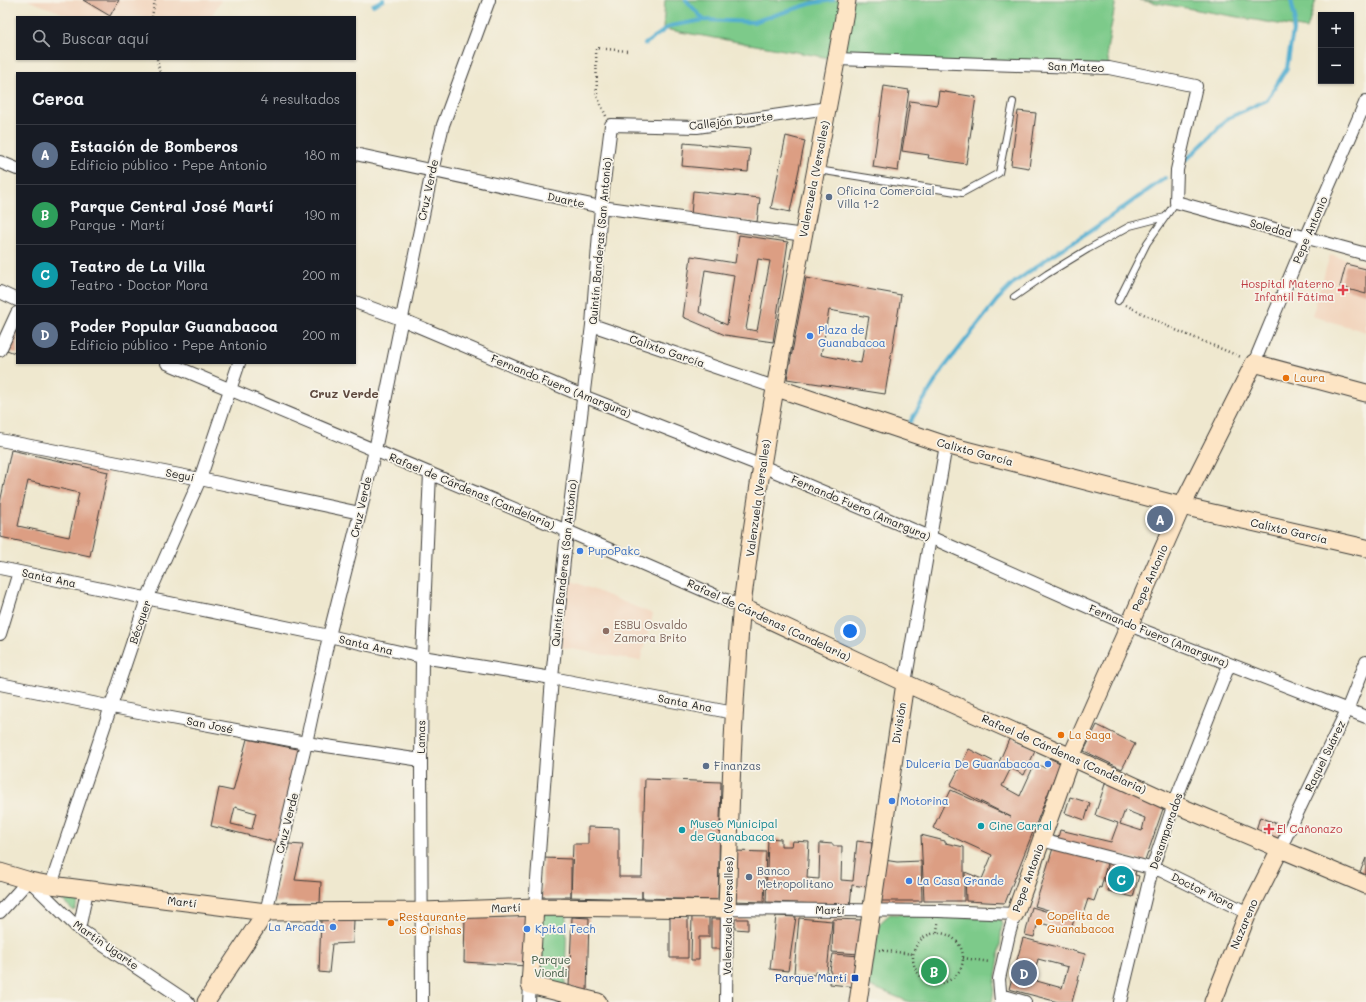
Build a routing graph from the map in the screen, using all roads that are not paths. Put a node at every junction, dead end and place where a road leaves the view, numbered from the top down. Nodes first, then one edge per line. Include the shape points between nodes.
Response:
1 (489, 0) edge
2 (847, 0) edge
3 (836, 59) junction
4 (1366, 101) edge
5 (1013, 102) dead end
6 (828, 108) junction
7 (611, 125) joint
8 (356, 154) edge
9 (0, 162) edge
10 (16, 168) edge
11 (816, 169) junction
12 (432, 171) junction
13 (1176, 202) junction
14 (601, 207) junction
15 (1165, 217) junction
16 (804, 235) junction
17 (1306, 238) junction
18 (1366, 254) edge
19 (0, 292) edge
20 (1014, 297) dead end
21 (16, 300) edge
22 (1118, 301) road end
23 (356, 302) edge
24 (16, 315) edge
25 (401, 319) junction
26 (592, 325) junction
27 (0, 350) edge
28 (1254, 363) junction
29 (169, 364) edge
30 (240, 364) edge
31 (774, 387) junction
32 (231, 390) junction
33 (1366, 393) edge
34 (583, 396) junction
35 (0, 440) edge
36 (946, 445) junction
37 (375, 450) junction
38 (762, 466) junction
39 (430, 473) junction
40 (200, 479) junction
41 (1182, 506) junction
42 (360, 513) junction
43 (567, 531) junction
44 (930, 537) junction
45 (1366, 548) edge
46 (0, 568) edge
47 (19, 572) junction
48 (147, 599) junction
49 (742, 606) junction
50 (1129, 625) junction
51 (0, 634) edge
52 (329, 636) junction
53 (422, 657) junction
54 (1366, 662) edge
55 (1229, 664) junction
56 (552, 678) junction
57 (905, 683) junction
58 (0, 684) edge
59 (112, 707) junction
60 (1347, 710) junction
61 (734, 713) junction
62 (1366, 717) edge
63 (306, 743) junction
64 (1072, 757) junction
65 (421, 760) junction
66 (1174, 804) junction
67 (1041, 840) junction
68 (1280, 848) junction
69 (1152, 869) junction
70 (0, 872) edge
71 (29, 881) junction
72 (1366, 885) edge
73 (51, 886) junction
74 (87, 891) junction
75 (535, 907) junction
76 (727, 909) junction
77 (871, 910) junction
78 (422, 911) junction
79 (0, 912) edge
80 (266, 912) junction
81 (1248, 913) junction
82 (1015, 914) junction
83 (79, 929) junction
84 (530, 984) junction
85 (1001, 998) edge
86 (188, 1002) edge
87 (206, 1002) edge
88 (422, 1002) edge
89 (529, 1002) edge
90 (598, 1002) edge
91 (726, 1002) edge
92 (858, 1002) edge
93 (1025, 1002) edge
94 (1120, 1002) edge
95 (1213, 1002) edge

1 - 12 street, Cruz Verde via 443,125
2 - 3 main road, Valenzuela (Versalles)
3 - 6 main road, Valenzuela (Versalles)
3 - 13 street, San Mateo via 1109,68 1196,86 1177,170
4 - 17 street, Pepe Antonio
5 - 11 lane via 999,173 962,193
6 - 7 street, Callejón Duarte via 697,127
6 - 11 main road, Valenzuela (Versalles)
7 - 14 street, Quintín Banderas (San Antonio)
8 - 12 street, Duarte
9 - 10 street
11 - 16 main road, Valenzuela (Versalles)
12 - 14 street, Duarte
12 - 25 street, Cruz Verde
13 - 15 lane
13 - 17 street, Soledad
14 - 16 street, Duarte
14 - 26 street, Quintín Banderas (San Antonio)
15 - 20 lane via 1130,226 1047,274
15 - 22 lane via 1147,243
16 - 31 main road, Valenzuela (Versalles)
17 - 18 street, Soledad
17 - 28 street, Pepe Antonio
19 - 21 street
23 - 25 street, Fernando Fuero (Amargura)
24 - 27 street
25 - 34 street, Fernando Fuero (Amargura)
25 - 37 street, Cruz Verde
26 - 31 street, Calixto García
26 - 34 street, Quintín Banderas (San Antonio)
28 - 33 main road
28 - 41 main road, Pepe Antonio
29 - 32 street, Rafael de Cárdenas (Candelaria)
30 - 32 street, Bécquer
31 - 36 main road, Calixto García
31 - 38 main road, Valenzuela (Versalles)
32 - 37 street, Rafael de Cárdenas (Candelaria)
32 - 40 street, Bécquer
34 - 38 street, Fernando Fuero (Amargura)
34 - 43 street, Quintín Banderas (San Antonio)
35 - 40 street, Seguí
36 - 41 main road, Calixto García
36 - 44 street, División
37 - 39 street, Rafael de Cárdenas (Candelaria)
37 - 42 street, Cruz Verde
38 - 44 street, Fernando Fuero (Amargura)
38 - 49 main road, Valenzuela (Versalles)
39 - 43 street, Rafael de Cárdenas (Candelaria)
39 - 53 street, Lamas
40 - 42 street, Seguí
40 - 48 street, Bécquer
41 - 45 main road, Calixto García
41 - 50 main road, Pepe Antonio
42 - 52 street, Cruz Verde
43 - 49 street, Rafael de Cárdenas (Candelaria)
43 - 56 street, Quintín Banderas (San Antonio)
44 - 50 street, Fernando Fuero (Amargura)
44 - 57 street, División
46 - 47 street, Santa Ana
47 - 48 street, Santa Ana
47 - 51 street
48 - 52 street, Santa Ana
48 - 59 street, Bécquer
49 - 57 main road, Rafael de Cárdenas (Candelaria)
49 - 61 main road, Valenzuela (Versalles)
50 - 55 street, Fernando Fuero (Amargura)
50 - 64 main road, Pepe Antonio
52 - 53 street, Santa Ana
52 - 63 street, Cruz Verde
53 - 56 street, Santa Ana
53 - 65 street, Lamas
54 - 60 street, Raquel Suárez
55 - 60 street, Fernando Fuero (Amargura)
55 - 66 street, Desamparados
56 - 61 street, Santa Ana
56 - 75 street, Quintín Banderas (San Antonio)
57 - 64 main road, Rafael de Cárdenas (Candelaria)
57 - 77 main road, División
58 - 59 street, San José
59 - 63 street, San José
59 - 73 street, Bécquer
60 - 62 street, Fernando Fuero (Amargura)
60 - 68 street, Raquel Suárez
61 - 76 main road, Valenzuela (Versalles)
63 - 65 street, San José
63 - 80 street, Cruz Verde
64 - 66 main road, Rafael de Cárdenas (Candelaria)
64 - 67 main road, Pepe Antonio
65 - 78 street, Lamas
66 - 68 main road, Rafael de Cárdenas (Candelaria)
66 - 69 street, Desamparados
67 - 69 street, Doctor Mora
67 - 82 main road, Pepe Antonio
68 - 72 main road, Rafael de Cárdenas (Candelaria)
68 - 81 main road, Nazareno
69 - 81 street, Doctor Mora
69 - 94 street, Desamparados
70 - 71 main road, Martí
71 - 73 main road, Martí
71 - 79 street
71 - 83 street, Martín Ugarte
73 - 74 main road, Martí
74 - 80 main road, Martí
74 - 83 street
75 - 76 main road, Martí
75 - 78 main road, Martí
75 - 84 main road, Quintín Banderas (San Antonio)
76 - 77 street, Martí
76 - 91 street, Valenzuela (Versalles)
77 - 82 street, Martí
77 - 92 main road, División
78 - 80 main road, Martí
78 - 88 street, Lamas
80 - 87 main road, Cruz Verde
81 - 95 main road, Nazareno
82 - 85 street, Pepe Antonio via 999,979
83 - 86 street, Martín Ugarte
84 - 89 street, Quintín Banderas (San Antonio)
84 - 90 main road
85 - 93 street

